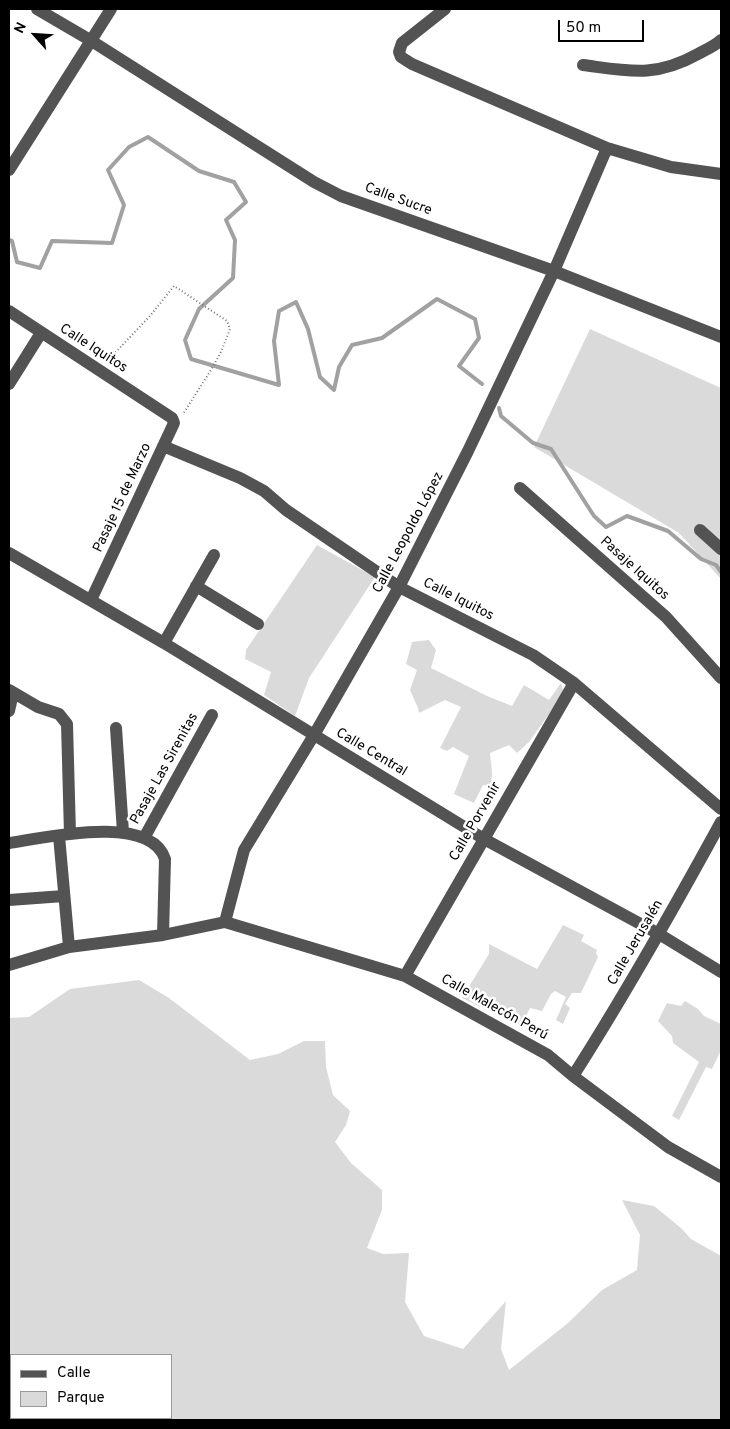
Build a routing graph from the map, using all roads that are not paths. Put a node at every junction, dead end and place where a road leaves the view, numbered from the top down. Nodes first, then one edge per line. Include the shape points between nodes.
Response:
1 (37, 9) edge
2 (110, 9) edge
3 (445, 9) edge
4 (90, 40) junction
5 (721, 40) edge
6 (583, 65) dead end
7 (607, 148) junction
8 (9, 170) edge
9 (721, 174) edge
10 (554, 271) junction
11 (9, 311) edge
12 (41, 333) junction
13 (721, 337) edge
14 (9, 384) edge
15 (174, 423) joint
16 (163, 446) junction
17 (520, 488) dead end
18 (700, 530) dead end
19 (721, 549) edge
20 (9, 553) edge
21 (214, 555) dead end
22 (196, 586) junction
23 (399, 587) junction
24 (91, 600) junction
25 (258, 624) dead end
26 (164, 643) junction
27 (721, 678) edge
28 (574, 683) junction
29 (11, 692) edge
30 (9, 711) edge
31 (212, 715) dead end
32 (116, 728) dead end
33 (314, 735) junction
34 (721, 808) edge
35 (721, 822) edge
36 (123, 832) junction
37 (65, 835) junction
38 (144, 838) junction
39 (484, 839) junction
40 (9, 843) edge
41 (64, 896) junction
42 (9, 900) edge
43 (225, 922) junction
44 (660, 934) junction
45 (163, 935) junction
46 (69, 947) junction
47 (9, 964) edge
48 (721, 972) edge
49 (405, 976) junction
50 (573, 1076) junction
51 (721, 1176) edge

1 - 4 street, Calle Sucre
2 - 4 street
3 - 7 street via 402,43 401,57
4 - 8 street
4 - 10 street, Calle Sucre via 341,196
5 - 6 street via 680,64 654,70 632,72
7 - 9 street via 671,167
7 - 10 street, Calle Leopoldo López
10 - 13 street, Calle Sucre
10 - 23 street, Calle Leopoldo López
11 - 12 street, Calle Iquitos
12 - 14 street
12 - 15 street, Calle Iquitos via 172,418
15 - 16 street, Pasaje 15 de Marzo
16 - 23 street, Calle Iquitos via 264,491 286,510
16 - 24 street, Pasaje 15 de Marzo
17 - 27 street, Pasaje Iquitos via 666,617
18 - 19 street
20 - 24 street, Calle Central
21 - 22 street
22 - 25 street
22 - 26 street
23 - 28 street, Calle Iquitos via 533,655
23 - 33 street, Calle Leopoldo López
24 - 26 street, Calle Central
26 - 33 street, Calle Central
28 - 34 street, Calle Iquitos
28 - 39 street, Calle Porvenir
29 - 30 street
29 - 37 street via 59,714 67,724
31 - 38 street, Pasaje Las Sirenitas
32 - 36 street
33 - 39 street, Calle Central
33 - 43 street, Calle Leopoldo López via 244,850
35 - 44 street, Calle Jerusalén
36 - 37 street
36 - 38 street
37 - 40 street
37 - 41 street
38 - 45 street via 156,846 165,859
39 - 44 street, Calle Central
39 - 49 street, Calle Porvenir
41 - 42 street
41 - 46 street
43 - 45 street
43 - 49 street, Calle Malecón Perú
44 - 48 street, Calle Central
44 - 50 street, Calle Jerusalén
45 - 46 street
46 - 47 street
49 - 50 street, Calle Malecón Perú via 548,1055
50 - 51 street, Calle Malecón Perú via 668,1147

